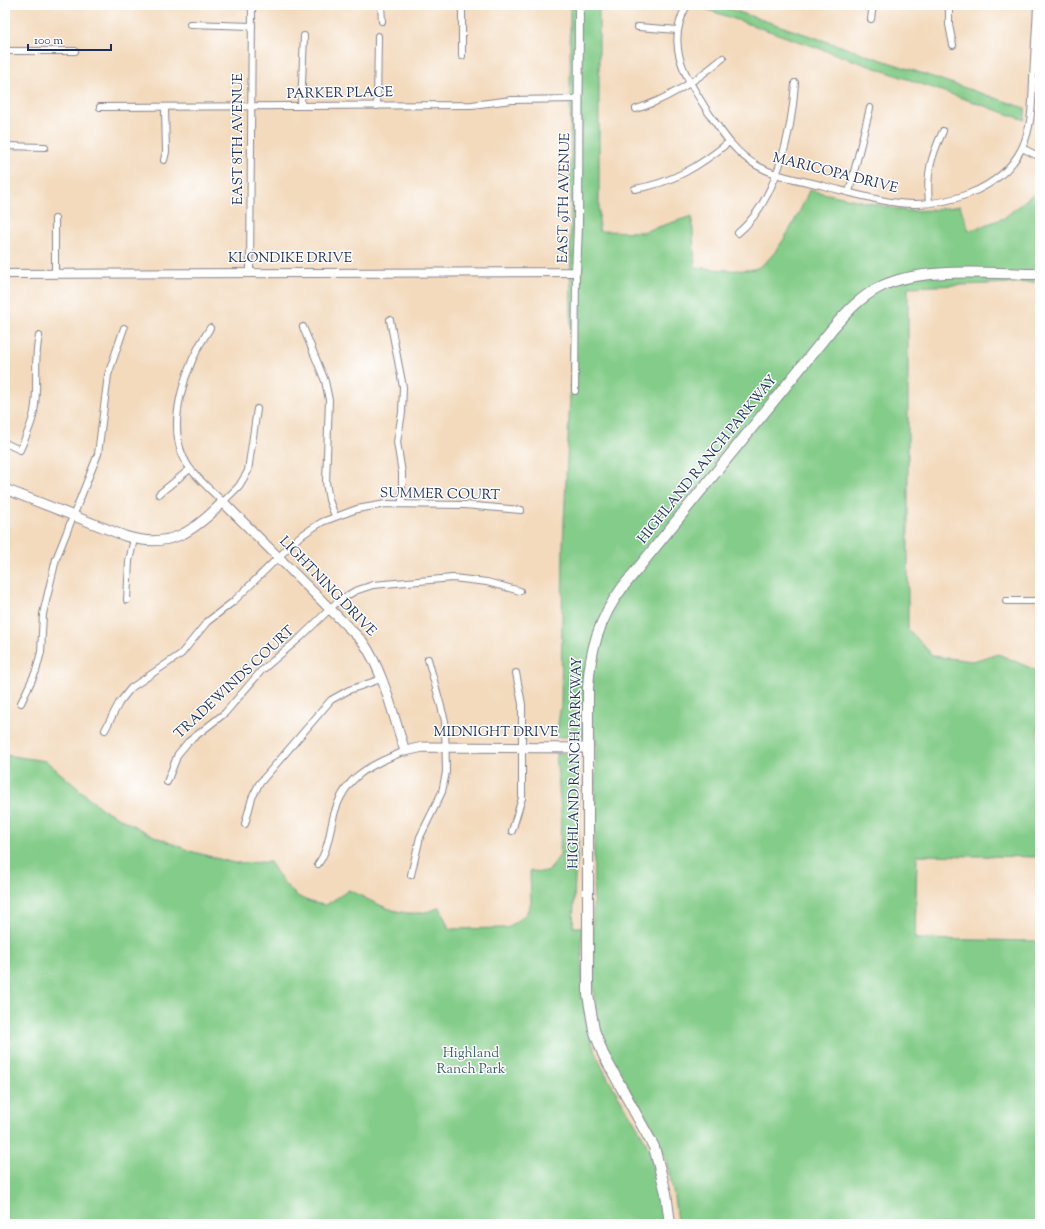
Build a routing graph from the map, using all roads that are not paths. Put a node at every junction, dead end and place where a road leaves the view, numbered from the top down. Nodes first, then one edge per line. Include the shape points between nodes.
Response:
1 (252, 5) edge
2 (381, 5) edge
3 (462, 5) edge
4 (579, 5) edge
5 (687, 5) edge
6 (736, 5) edge
7 (774, 5) edge
8 (873, 5) edge
9 (949, 5) edge
10 (1037, 5) edge
11 (871, 19) dead end
12 (382, 21) dead end
13 (1038, 23) edge
14 (190, 24) dead end
15 (252, 26) junction
16 (638, 27) dead end
17 (678, 30) junction
18 (304, 36) dead end
19 (378, 36) dead end
20 (953, 45) dead end
21 (75, 50) dead end
22 (5, 51) edge
23 (462, 56) dead end
24 (723, 58) dead end
25 (795, 82) dead end
26 (690, 83) junction
27 (1033, 86) junction
28 (1040, 86) edge
29 (579, 99) junction
30 (301, 106) junction
31 (377, 106) junction
32 (251, 107) junction
33 (100, 108) dead end
34 (165, 108) junction
35 (870, 108) dead end
36 (636, 109) dead end
37 (943, 130) dead end
38 (729, 142) junction
39 (5, 146) edge
40 (45, 147) dead end
41 (1022, 148) junction
42 (1040, 157) edge
43 (164, 160) dead end
44 (776, 174) junction
45 (635, 189) dead end
46 (849, 192) junction
47 (929, 202) junction
48 (55, 219) dead end
49 (738, 233) dead end
50 (576, 272) junction
51 (250, 273) junction
52 (5, 274) edge
53 (55, 274) junction
54 (1040, 274) edge
55 (390, 320) dead end
56 (303, 327) dead end
57 (124, 328) dead end
58 (210, 328) dead end
59 (39, 336) dead end
60 (575, 391) dead end
61 (257, 409) dead end
62 (5, 443) edge
63 (190, 469) junction
64 (5, 489) edge
65 (159, 494) dead end
66 (223, 502) junction
67 (402, 504) junction
68 (521, 510) dead end
69 (73, 516) junction
70 (335, 516) junction
71 (134, 539) junction
72 (278, 557) junction
73 (520, 591) dead end
74 (128, 600) dead end
75 (1006, 601) dead end
76 (1040, 602) edge
77 (329, 609) junction
78 (428, 659) dead end
79 (516, 673) dead end
80 (381, 679) junction
81 (21, 703) dead end
82 (105, 730) dead end
83 (447, 747) junction
84 (522, 748) junction
85 (588, 748) junction
86 (405, 751) junction
87 (167, 782) dead end
88 (245, 824) dead end
89 (512, 831) dead end
90 (318, 864) dead end
91 (411, 875) dead end
92 (670, 1224) edge

1 - 15 street, EAST 8TH AVENUE
2 - 12 street
3 - 23 street
4 - 29 street, EAST 9TH AVENUE
5 - 17 street, MARICOPA DRIVE
6 - 7 street
8 - 11 street
9 - 20 street
10 - 13 street, MARICOPA DRIVE
13 - 27 street, MARICOPA DRIVE
14 - 15 street
15 - 32 street, EAST 8TH AVENUE
16 - 17 street
17 - 26 street, MARICOPA DRIVE via 680,60
18 - 30 street
19 - 31 street
21 - 22 street
24 - 26 street
25 - 44 street via 792,119
26 - 36 street via 659,101
26 - 38 street, MARICOPA DRIVE
27 - 28 street
27 - 41 street, MARICOPA DRIVE via 1030,125
29 - 31 street, PARKER PLACE via 512,100 472,105
29 - 50 street, EAST 9TH AVENUE
30 - 31 street, PARKER PLACE
30 - 32 street, PARKER PLACE
32 - 34 street, PARKER PLACE
32 - 51 street, EAST 8TH AVENUE
33 - 34 street, PARKER PLACE
34 - 43 street
35 - 46 street
37 - 47 street via 929,166
38 - 44 street, MARICOPA DRIVE via 747,159
38 - 45 street via 708,160 684,174
39 - 40 street
41 - 42 street
41 - 47 street, MARICOPA DRIVE via 1010,166 985,186 956,197
44 - 46 street, MARICOPA DRIVE
44 - 49 street via 760,209
46 - 47 street, MARICOPA DRIVE via 899,203
48 - 53 street
50 - 51 street, KLONDIKE DRIVE
50 - 60 street, EAST 9TH AVENUE
51 - 53 street, KLONDIKE DRIVE
52 - 53 street, KLONDIKE DRIVE
54 - 85 main road, HIGHLAND RANCH PARKWAY via 934,274 907,277 874,291 847,312 610,605 596,634 591,656
55 - 67 street via 403,387 397,442 402,473
56 - 70 street via 329,400 326,482
57 - 69 street via 108,375 98,454
58 - 63 street via 189,365 179,405 180,448
59 - 62 street via 35,359 34,412 20,450
61 - 66 street via 248,471 239,486
63 - 65 street
63 - 66 street
64 - 69 main road
66 - 71 main road via 202,523 176,538 154,541
66 - 72 main road, LIGHTNING DRIVE
67 - 68 street, SUMMER COURT via 464,505
67 - 70 street, SUMMER COURT via 371,506
69 - 71 main road
69 - 81 street via 56,560 43,614 43,642 39,662
70 - 72 street, SUMMER COURT via 299,537
71 - 74 street via 129,561
72 - 77 main road, LIGHTNING DRIVE
72 - 82 street, SUMMER COURT via 234,602 207,622 181,654 131,688 119,703
73 - 77 street, TRADEWINDS COURT via 487,582 458,578 435,579 363,588 345,596
75 - 76 street
77 - 80 main road, LIGHTNING DRIVE via 363,642 374,660
77 - 87 street, TRADEWINDS COURT via 261,671 225,713 188,742 178,754
78 - 83 street via 445,721
79 - 84 street via 522,704
80 - 86 main road, LIGHTNING DRIVE
80 - 88 street via 349,690 324,707 259,784
83 - 84 main road, MIDNIGHT DRIVE
83 - 86 main road, MIDNIGHT DRIVE via 423,747
83 - 91 street via 445,782 420,837
84 - 85 main road, MIDNIGHT DRIVE
84 - 89 street via 522,798
85 - 92 main road, HIGHLAND RANCH PARKWAY via 589,1006 598,1041 610,1069 654,1148 666,1193
86 - 90 street via 374,764 350,782 336,808 328,846

